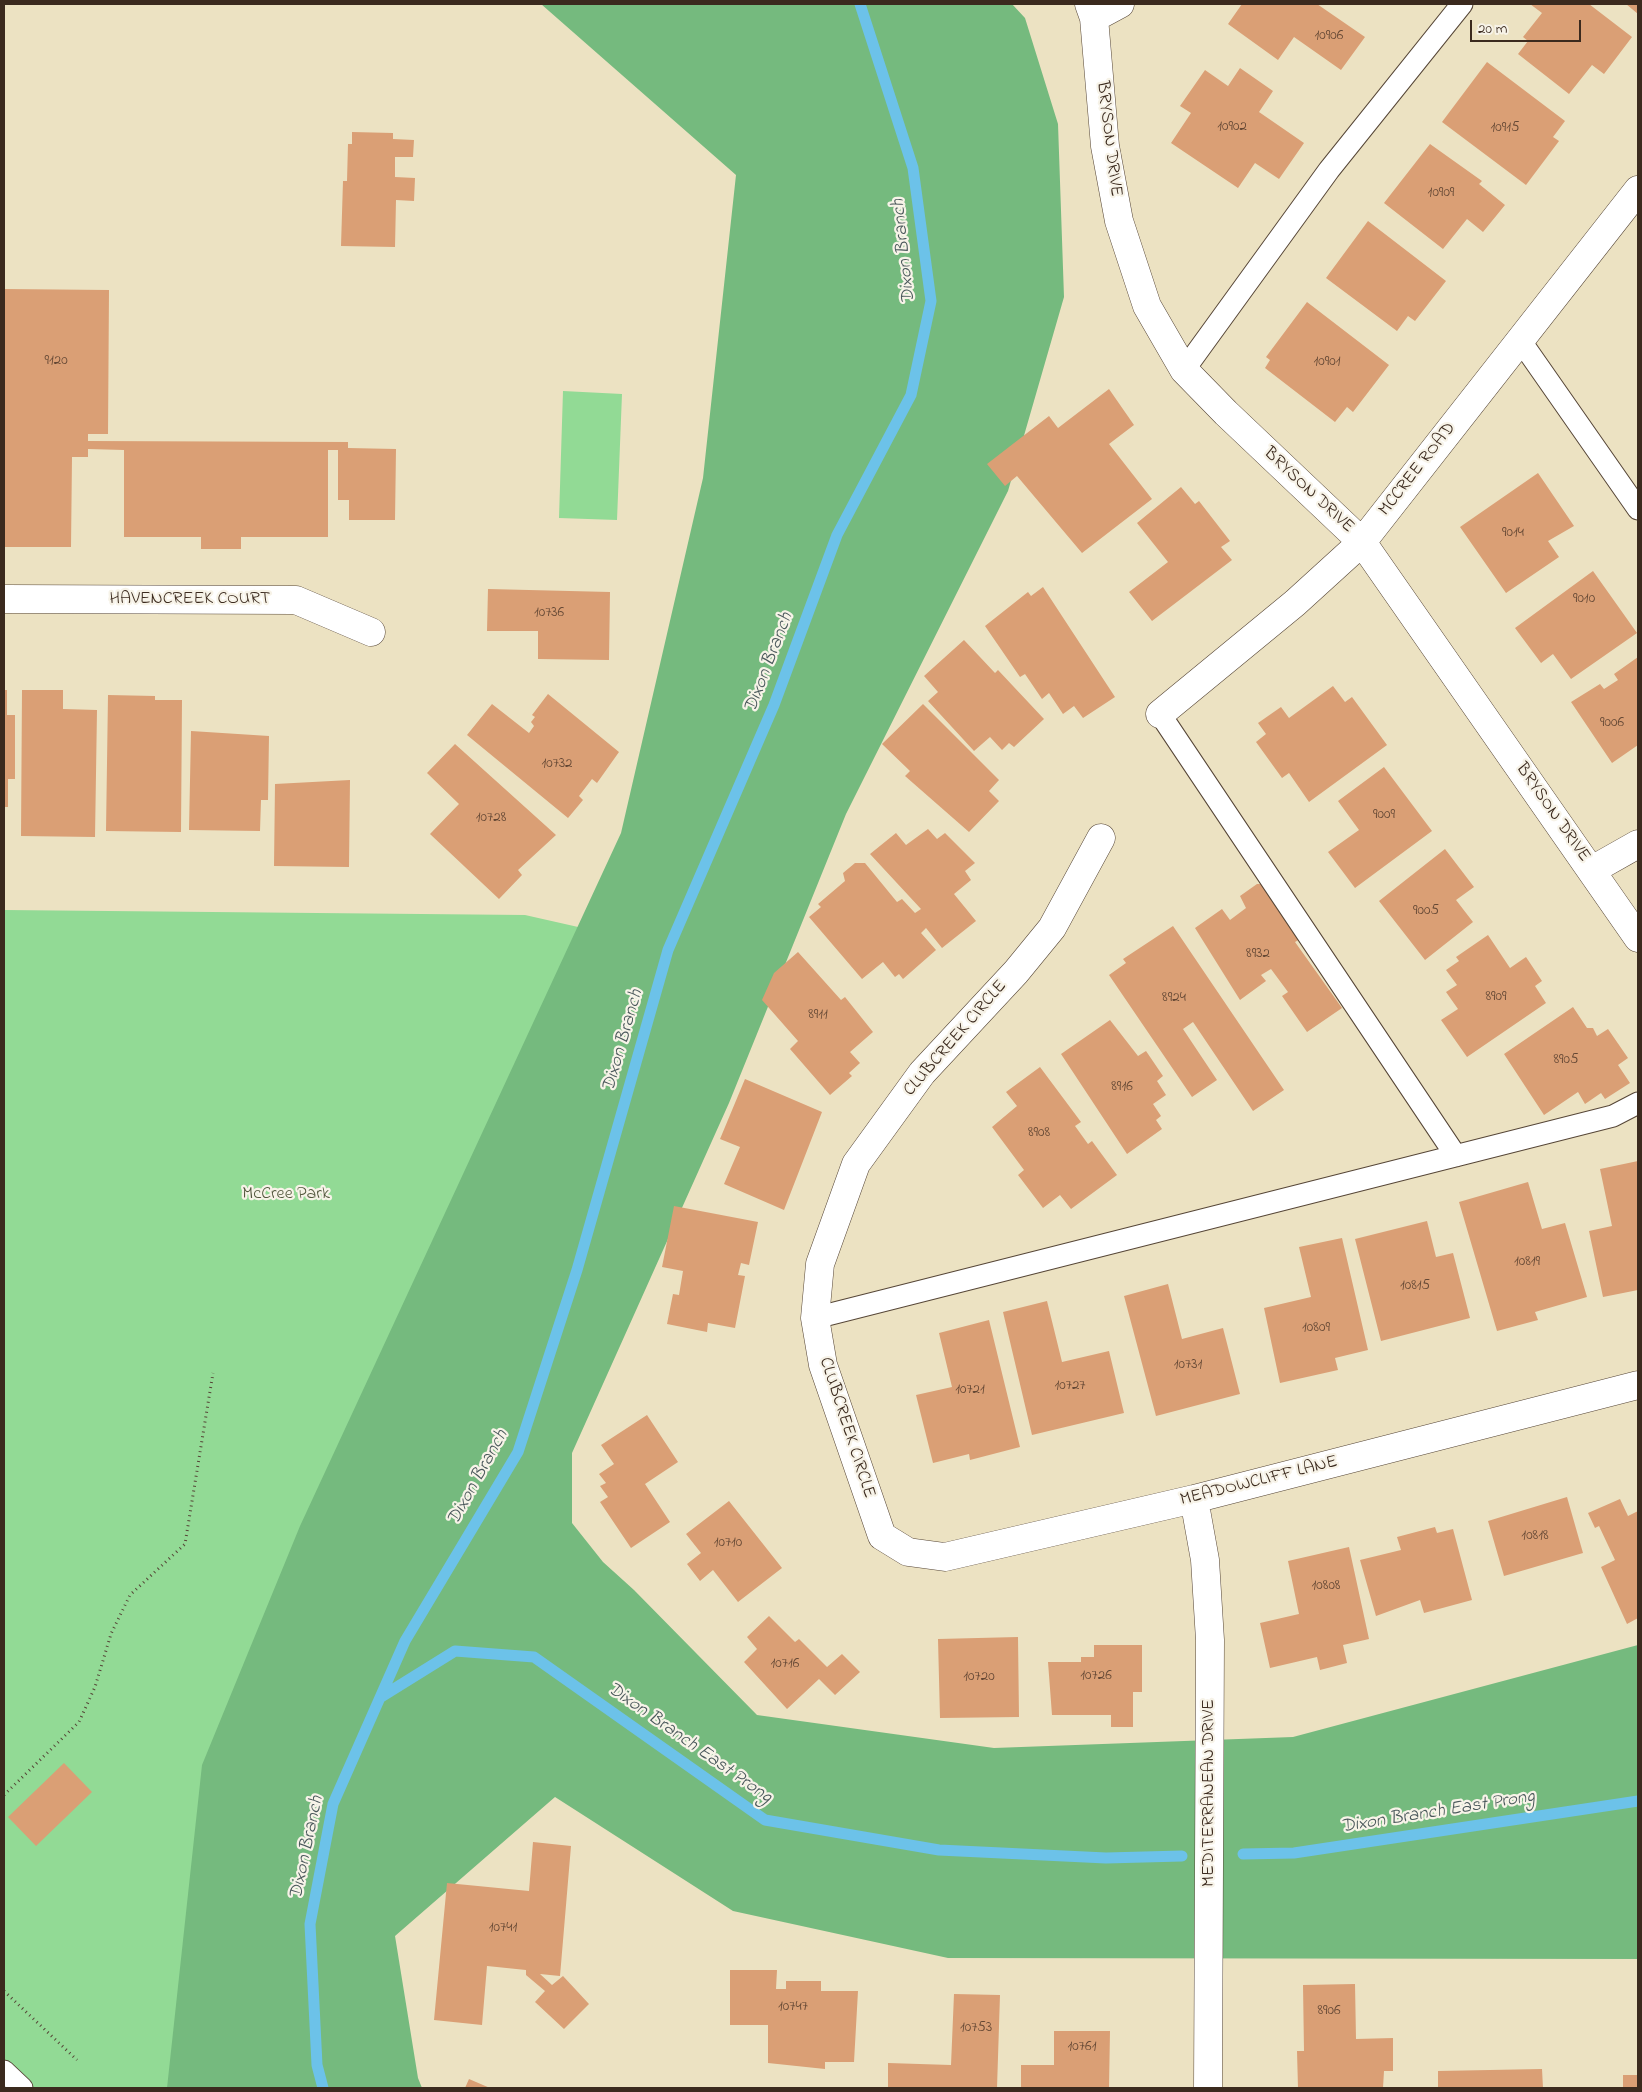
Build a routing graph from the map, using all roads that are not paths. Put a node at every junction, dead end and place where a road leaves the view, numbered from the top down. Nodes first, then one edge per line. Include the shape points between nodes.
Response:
1 (1120, 4) edge
2 (1462, 4) edge
3 (1092, 11) edge
4 (1638, 190) edge
5 (1520, 340) junction
6 (1184, 370) junction
7 (1638, 510) edge
8 (1362, 542) junction
9 (4, 599) edge
10 (371, 632) dead end
11 (1160, 714) joint
12 (1100, 838) dead end
13 (1638, 844) edge
14 (1592, 870) junction
15 (1638, 938) edge
16 (1638, 1103) edge
17 (1456, 1156) junction
18 (815, 1318) junction
19 (1638, 1385) edge
20 (1194, 1499) junction
21 (882, 1536) joint
22 (4, 2071) edge
23 (22, 2088) edge
24 (1208, 2088) edge

1 - 3 street
2 - 6 lane via 1329,170
3 - 6 street, BRYSON DRIVE via 1105,146 1119,221 1147,306
4 - 5 street, MCCREE ROAD
5 - 7 lane
5 - 8 street, MCCREE ROAD
6 - 8 street, BRYSON DRIVE
8 - 11 street, MCCREE ROAD via 1295,603
8 - 14 street, BRYSON DRIVE
9 - 10 street, HAVENCREEK COURT via 296,600
11 - 17 lane
12 - 18 street, CLUBCREEK CIRCLE via 1052,928 1016,972 922,1073 856,1164 820,1264
13 - 14 street
14 - 15 street, BRYSON DRIVE
16 - 17 lane via 1613,1116
17 - 18 lane
18 - 21 street, CLUBCREEK CIRCLE via 823,1365
19 - 20 street, MEADOWCLIFF LANE
20 - 21 street, MEADOWCLIFF LANE via 945,1557 908,1552
20 - 24 street, MEDITERRANEAN DRIVE via 1205,1560 1210,1640
22 - 23 lane

